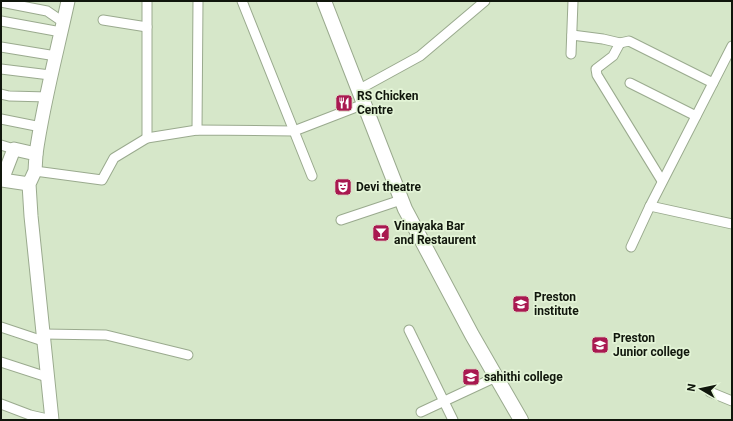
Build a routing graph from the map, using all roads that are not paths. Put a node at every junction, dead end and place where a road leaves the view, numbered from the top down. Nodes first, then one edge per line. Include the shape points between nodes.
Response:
1 (68, 1) edge
2 (148, 1) edge
3 (198, 1) edge
4 (242, 1) edge
5 (324, 1) edge
6 (485, 1) edge
7 (573, 1) edge
8 (1, 2) edge
9 (103, 20) dead end
10 (1, 21) edge
11 (147, 26) junction
12 (62, 27) junction
13 (572, 35) junction
14 (620, 43) junction
15 (732, 46) edge
16 (1, 47) edge
17 (571, 54) dead end
18 (56, 56) junction
19 (1, 69) edge
20 (50, 75) junction
21 (630, 83) dead end
22 (713, 83) junction
23 (358, 90) junction
24 (1, 94) edge
25 (48, 97) junction
26 (364, 104) junction
27 (696, 116) junction
28 (1, 119) edge
29 (41, 127) junction
30 (196, 130) junction
31 (294, 130) junction
32 (148, 138) junction
33 (1, 145) edge
34 (12, 149) junction
35 (36, 154) junction
36 (1, 169) edge
37 (35, 171) junction
38 (312, 176) dead end
39 (662, 181) junction
40 (29, 184) junction
41 (401, 200) junction
42 (650, 206) junction
43 (341, 220) dead end
44 (732, 224) edge
45 (631, 247) dead end
46 (1, 327) edge
47 (409, 330) dead end
48 (43, 338) junction
49 (188, 355) dead end
50 (1, 362) edge
51 (47, 377) junction
52 (496, 377) junction
53 (710, 392) dead end
54 (732, 401) edge
55 (444, 403) junction
56 (1, 404) edge
57 (421, 412) dead end
58 (52, 420) edge
59 (453, 420) edge
60 (521, 420) edge

1 - 12 street
2 - 11 street
3 - 30 street
4 - 31 street
5 - 23 main road
6 - 23 street via 420,56
7 - 13 street
8 - 12 street via 47,11
9 - 11 street
10 - 12 street
11 - 32 street
12 - 18 street
13 - 14 street
13 - 17 street
14 - 22 street via 629,41
14 - 39 street via 613,56 596,69 597,75
15 - 22 street
16 - 18 street
18 - 20 street
19 - 20 street
20 - 25 street
21 - 27 street
22 - 27 street
23 - 26 main road
24 - 25 street
25 - 29 street
26 - 31 street
26 - 41 main road
27 - 39 street
28 - 29 street
29 - 35 street
30 - 31 street
30 - 32 street
31 - 38 street
32 - 37 street via 114,158 102,180
33 - 34 street
34 - 35 street
34 - 36 street
34 - 40 street via 2,180
35 - 37 street
37 - 40 street
39 - 42 street
40 - 48 street
41 - 43 street
41 - 52 main road
42 - 44 street
42 - 45 street
46 - 48 street
47 - 55 street
48 - 49 street via 106,335
48 - 51 street
50 - 51 street
51 - 58 street
52 - 55 street
52 - 60 main road
53 - 54 street
55 - 57 street
55 - 59 street
56 - 58 street

